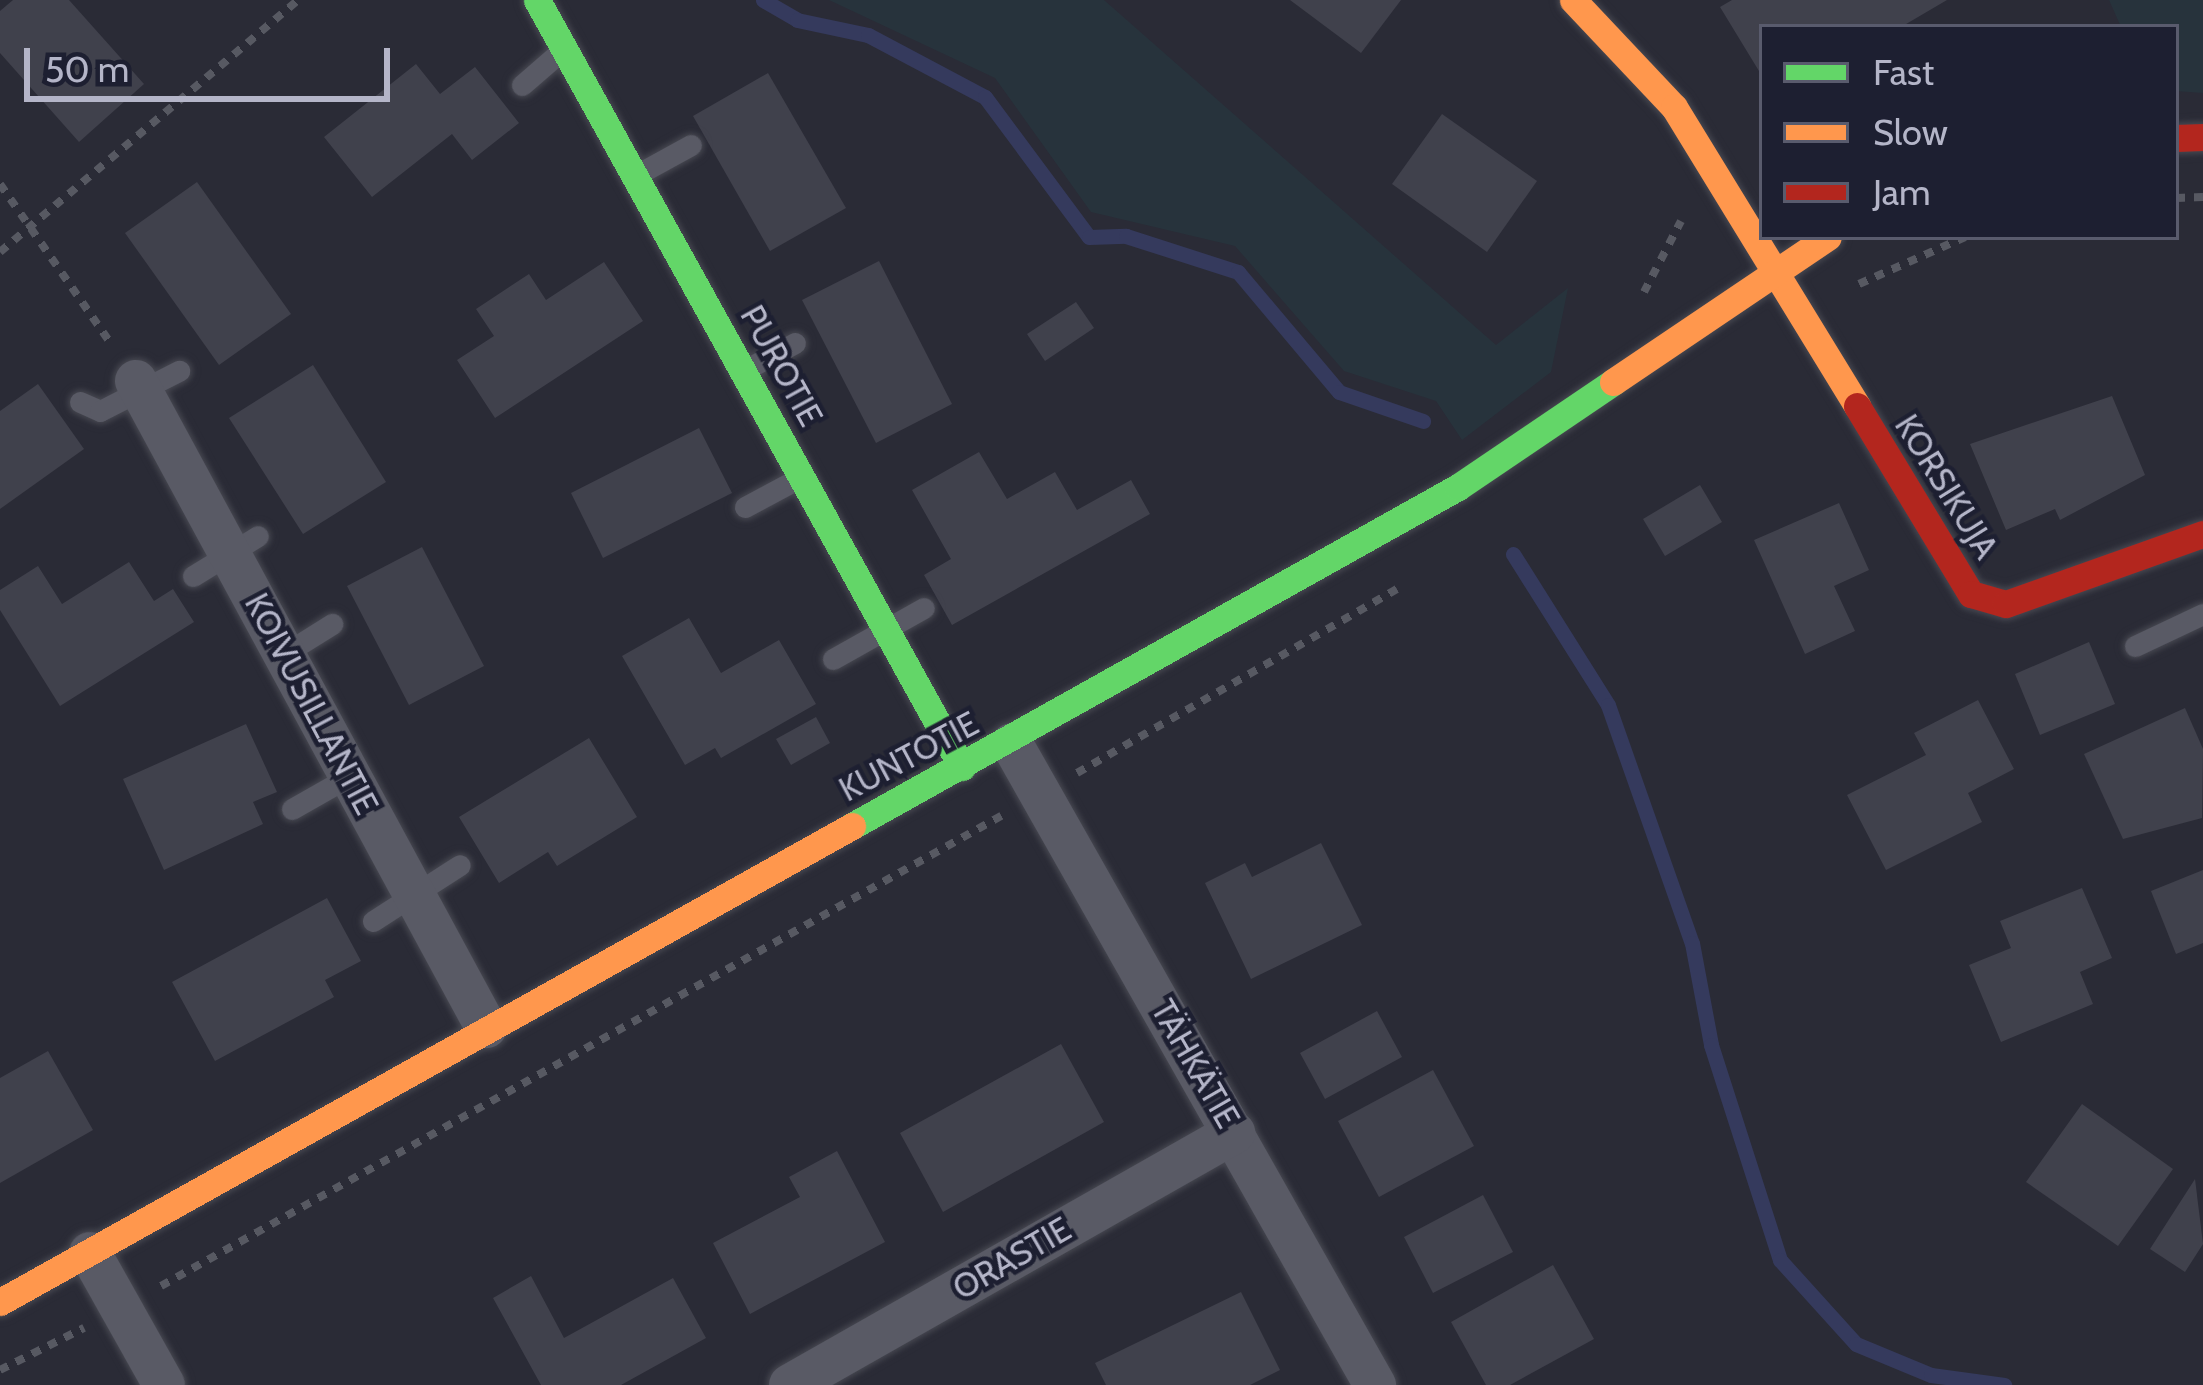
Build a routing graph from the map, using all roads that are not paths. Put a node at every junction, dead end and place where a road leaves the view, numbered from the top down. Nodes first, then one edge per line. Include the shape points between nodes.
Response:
1 (537, 0) edge
2 (1573, 0) edge
3 (564, 49) junction
4 (521, 85) dead end
5 (691, 145) dead end
6 (634, 176) junction
7 (1759, 237) edge
8 (1761, 240) edge
9 (1823, 240) edge
10 (1777, 265) junction
11 (795, 343) dead end
12 (179, 371) dead end
13 (743, 371) junction
14 (140, 388) junction
15 (80, 402) dead end
16 (801, 477) junction
17 (745, 507) dead end
18 (2203, 534) edge
19 (244, 545) junction
20 (193, 577) dead end
21 (924, 608) dead end
22 (2203, 614) edge
23 (332, 624) dead end
24 (887, 631) junction
25 (2135, 646) dead end
26 (284, 654) junction
27 (833, 659) dead end
28 (1012, 744) junction
29 (962, 767) junction
30 (350, 776) junction
31 (292, 809) dead end
32 (460, 865) dead end
33 (414, 896) junction
34 (373, 921) dead end
35 (485, 1028) junction
36 (1234, 1133) junction
37 (90, 1253) junction
38 (0, 1302) edge
39 (164, 1385) edge
40 (790, 1385) edge
41 (1375, 1385) edge

1 - 3 street, PUROTIE
2 - 7 street, KORSIKUJA via 1674,107
3 - 4 lane
3 - 6 street, PUROTIE
5 - 6 lane
6 - 13 street, PUROTIE via 673,265
8 - 10 street, KORSIKUJA
9 - 10 street, KUNTOTIE
10 - 18 street, KORSIKUJA via 1971,594 2006,604
10 - 28 street, KUNTOTIE via 1458,487
11 - 13 lane
12 - 14 lane
13 - 16 street, PUROTIE
14 - 15 lane via 100,411
14 - 19 street, KOIVUSILLANTIE
16 - 17 lane
16 - 24 street, PUROTIE
19 - 20 lane
19 - 26 street, KOIVUSILLANTIE
21 - 24 lane
22 - 25 lane
23 - 26 lane
24 - 27 lane
24 - 29 street, PUROTIE
26 - 30 street, KOIVUSILLANTIE
28 - 29 street, KUNTOTIE
28 - 36 street, TÄHKÄTIE
29 - 35 street, KUNTOTIE
30 - 31 lane
30 - 33 street, KOIVUSILLANTIE
32 - 33 lane
33 - 34 lane
33 - 35 street, KOIVUSILLANTIE
35 - 37 street, KUNTOTIE
36 - 40 street, ORASTIE
36 - 41 street, TÄHKÄTIE
37 - 38 street, KUNTOTIE
37 - 39 street

